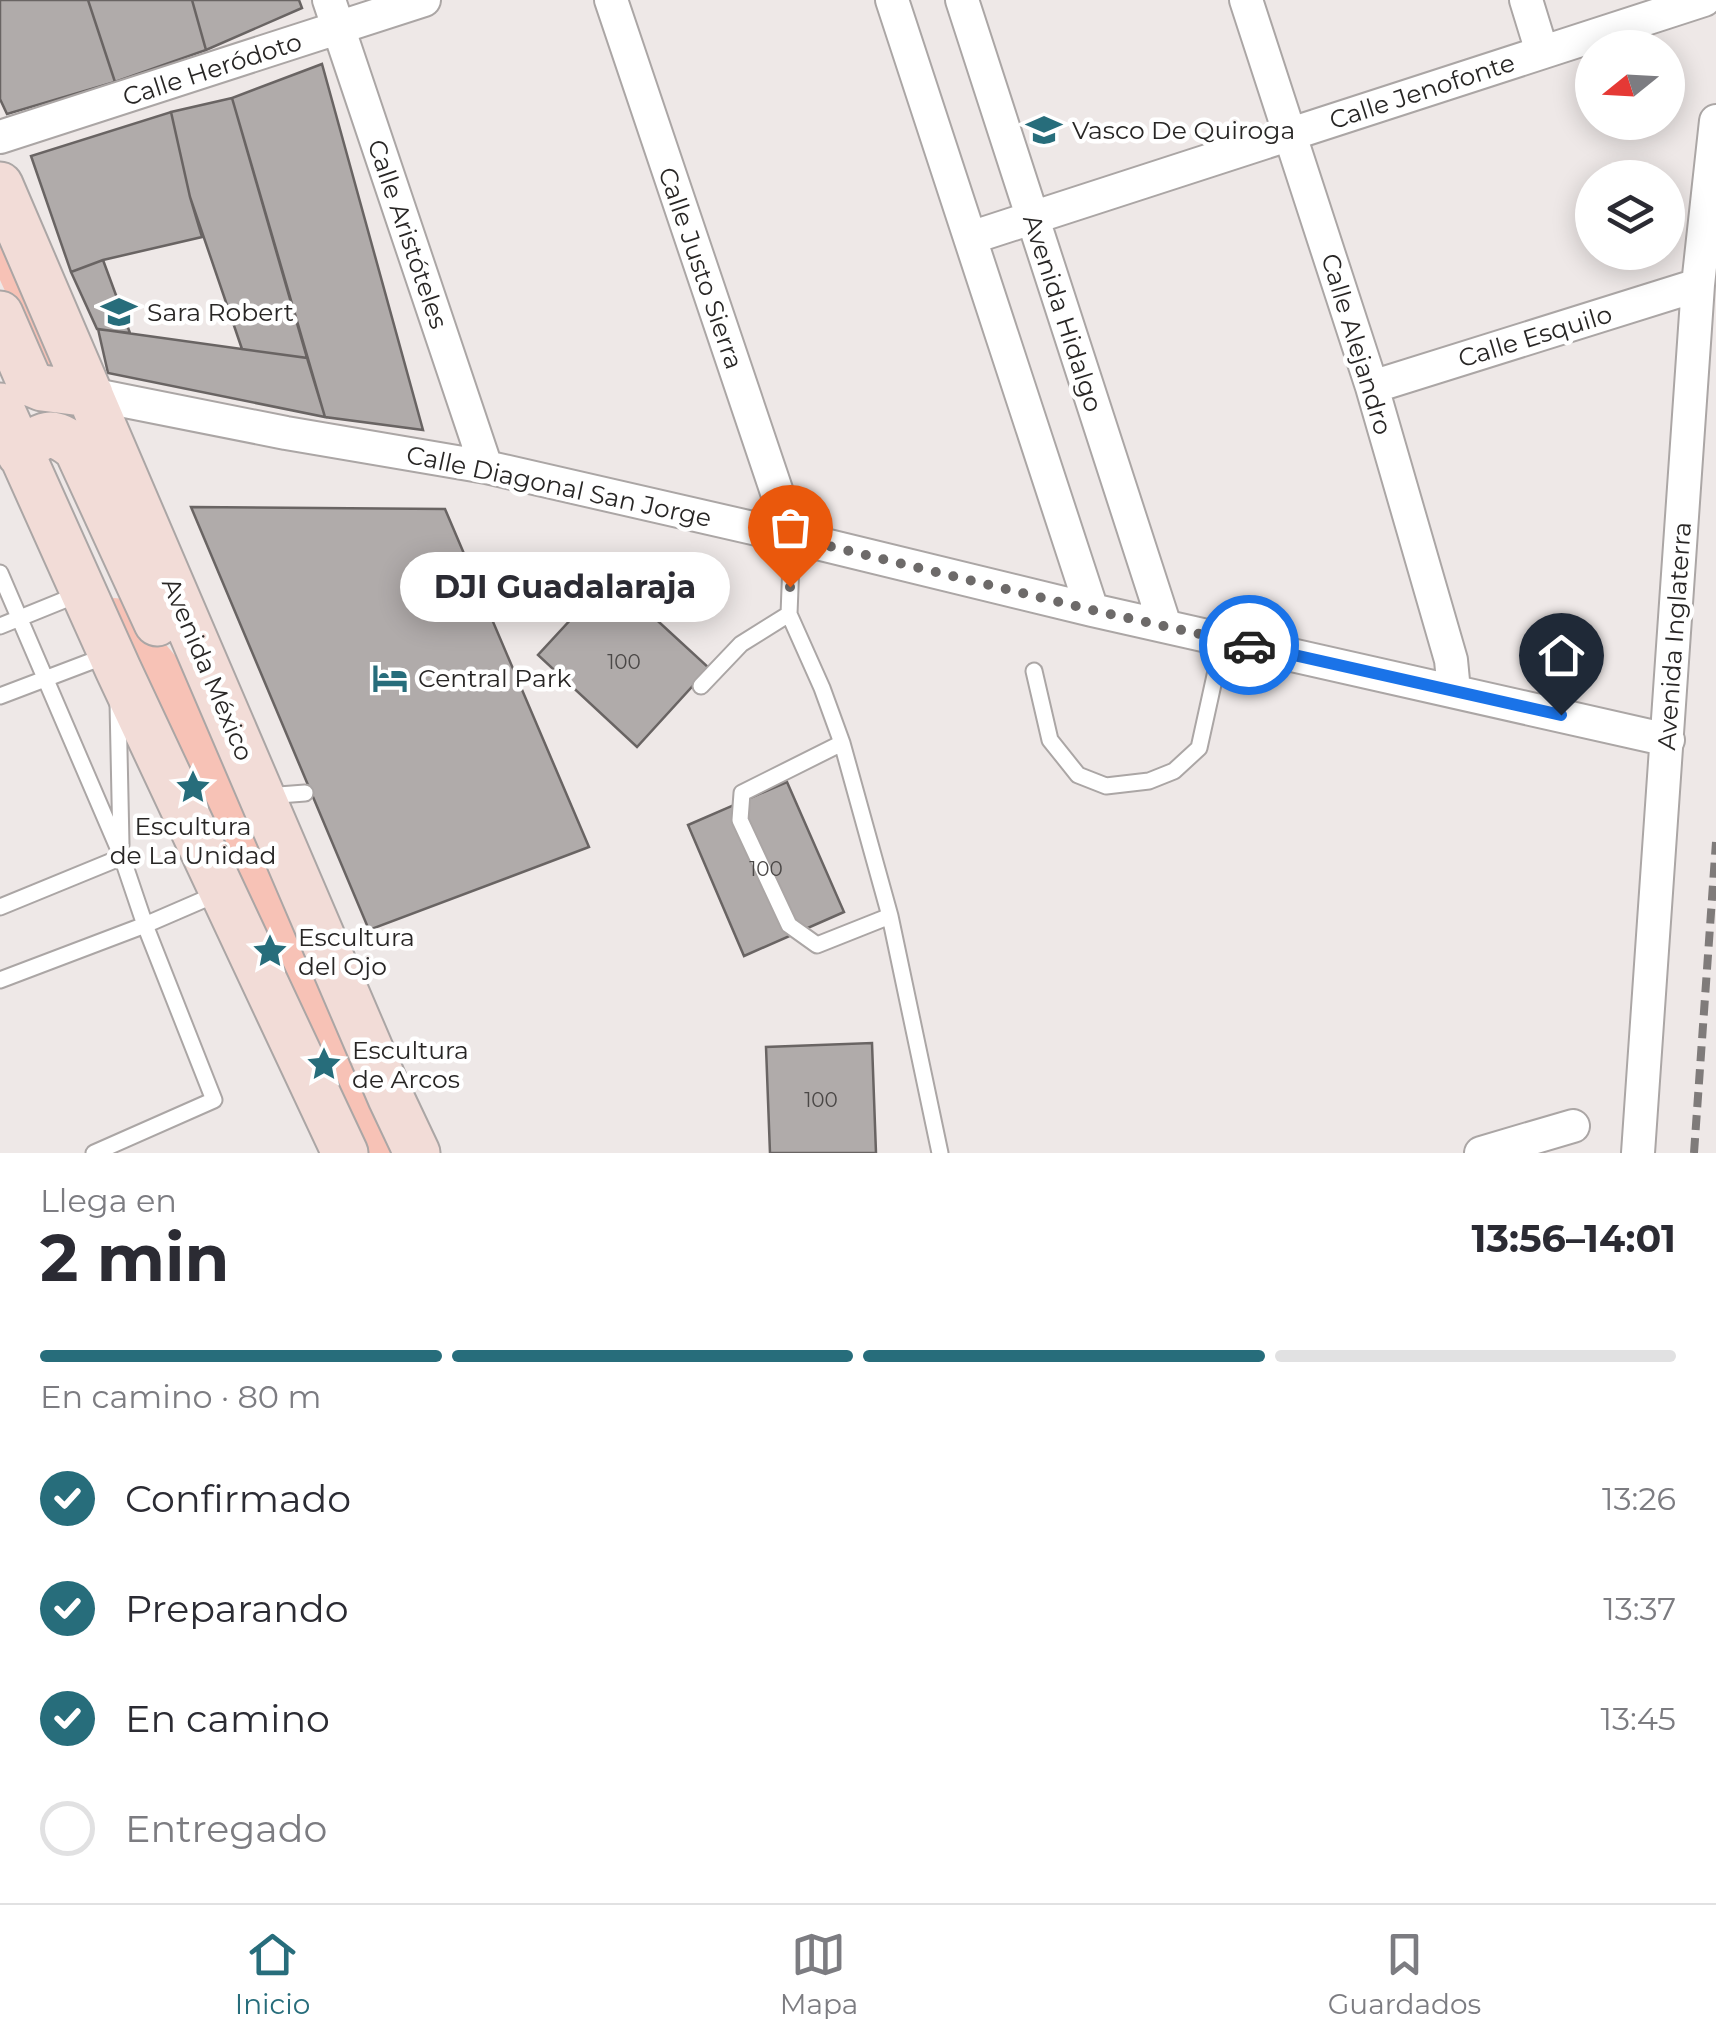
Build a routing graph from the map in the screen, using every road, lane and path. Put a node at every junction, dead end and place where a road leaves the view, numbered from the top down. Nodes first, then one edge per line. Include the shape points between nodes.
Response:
1 (424, 0) edge
2 (611, 0) edge
3 (892, 0) edge
4 (962, 0) edge
5 (1246, 0) edge
6 (1526, 0) edge
7 (1704, 0) edge
8 (334, 14) edge
9 (1542, 52) junction
10 (1716, 120) edge
11 (1290, 134) junction
12 (0, 138) edge
13 (0, 184) edge
14 (1032, 217) junction
15 (970, 238) junction
16 (1698, 284) junction
17 (0, 314) edge
18 (1372, 387) junction
19 (90, 394) junction
20 (0, 406) edge
21 (20, 454) junction
22 (486, 467) junction
23 (792, 537) junction
24 (0, 574) edge
25 (83, 592) junction
26 (1092, 610) junction
27 (789, 614) junction
28 (20, 620) junction
29 (0, 626) edge
30 (1165, 626) junction
31 (1223, 639) junction
32 (114, 661) junction
33 (1034, 670) dead end
34 (45, 679) junction
35 (701, 686) dead end
36 (1454, 691) junction
37 (0, 696) edge
38 (220, 698) junction
39 (1668, 740) junction
40 (842, 743) junction
41 (122, 857) junction
42 (222, 892) junction
43 (0, 907) edge
44 (890, 916) junction
45 (145, 925) junction
46 (0, 980) edge
47 (1573, 1126) dead end
48 (94, 1153) edge
49 (345, 1153) edge
50 (418, 1153) edge
51 (940, 1153) edge
52 (1481, 1153) edge
53 (1638, 1153) edge

1 - 8 street, Calle Heródoto
2 - 23 street, Calle Justo Sierra
3 - 15 street
4 - 14 street, Avenida Hidalgo
5 - 11 street, Calle Alejandro
6 - 9 street
7 - 9 street, Calle Jenofonte
8 - 12 street, Calle Heródoto
8 - 22 street, Calle Aristóteles
9 - 11 street, Calle Jenofonte
10 - 16 street, Avenida Inglaterra
11 - 14 street, Calle Jenofonte
11 - 18 street, Calle Alejandro
13 - 19 main road, Avenida México
14 - 15 street, Calle Jenofonte
14 - 30 street, Avenida Hidalgo
15 - 26 street
16 - 18 street, Calle Esquilo
16 - 39 street, Avenida Inglaterra
17 - 19 main road via 30,383
18 - 36 street, Calle Alejandro via 1451,660
19 - 22 street, Calle Diagonal San Jorge
19 - 38 main road, Avenida México
20 - 21 main road
21 - 25 main road
21 - 38 main road via 50,434 77,450 153,619
22 - 23 street, Calle Diagonal San Jorge
23 - 26 street, Calle Diagonal San Jorge
23 - 27 lane
24 - 28 lane
25 - 28 lane
25 - 32 main road
26 - 30 street, Calle Diagonal San Jorge
27 - 35 lane via 741,644
27 - 40 lane
28 - 29 lane
28 - 34 lane
30 - 31 street, Calle Diagonal San Jorge
31 - 33 lane via 1200,748 1148,781 1106,786 1078,775 1050,740
31 - 36 street, Calle Diagonal San Jorge
32 - 34 lane
32 - 41 lane
32 - 42 main road
34 - 37 lane
34 - 41 lane
36 - 39 street, Calle Diagonal San Jorge
38 - 50 main road, Avenida México via 284,795 383,1080
39 - 53 street, Avenida Inglaterra
40 - 44 lane
40 - 44 lane via 742,793 740,820 789,925 817,945
41 - 43 lane
41 - 45 lane
42 - 45 lane
42 - 49 main road
44 - 51 lane
45 - 46 lane
45 - 48 lane via 214,1100
47 - 52 street

